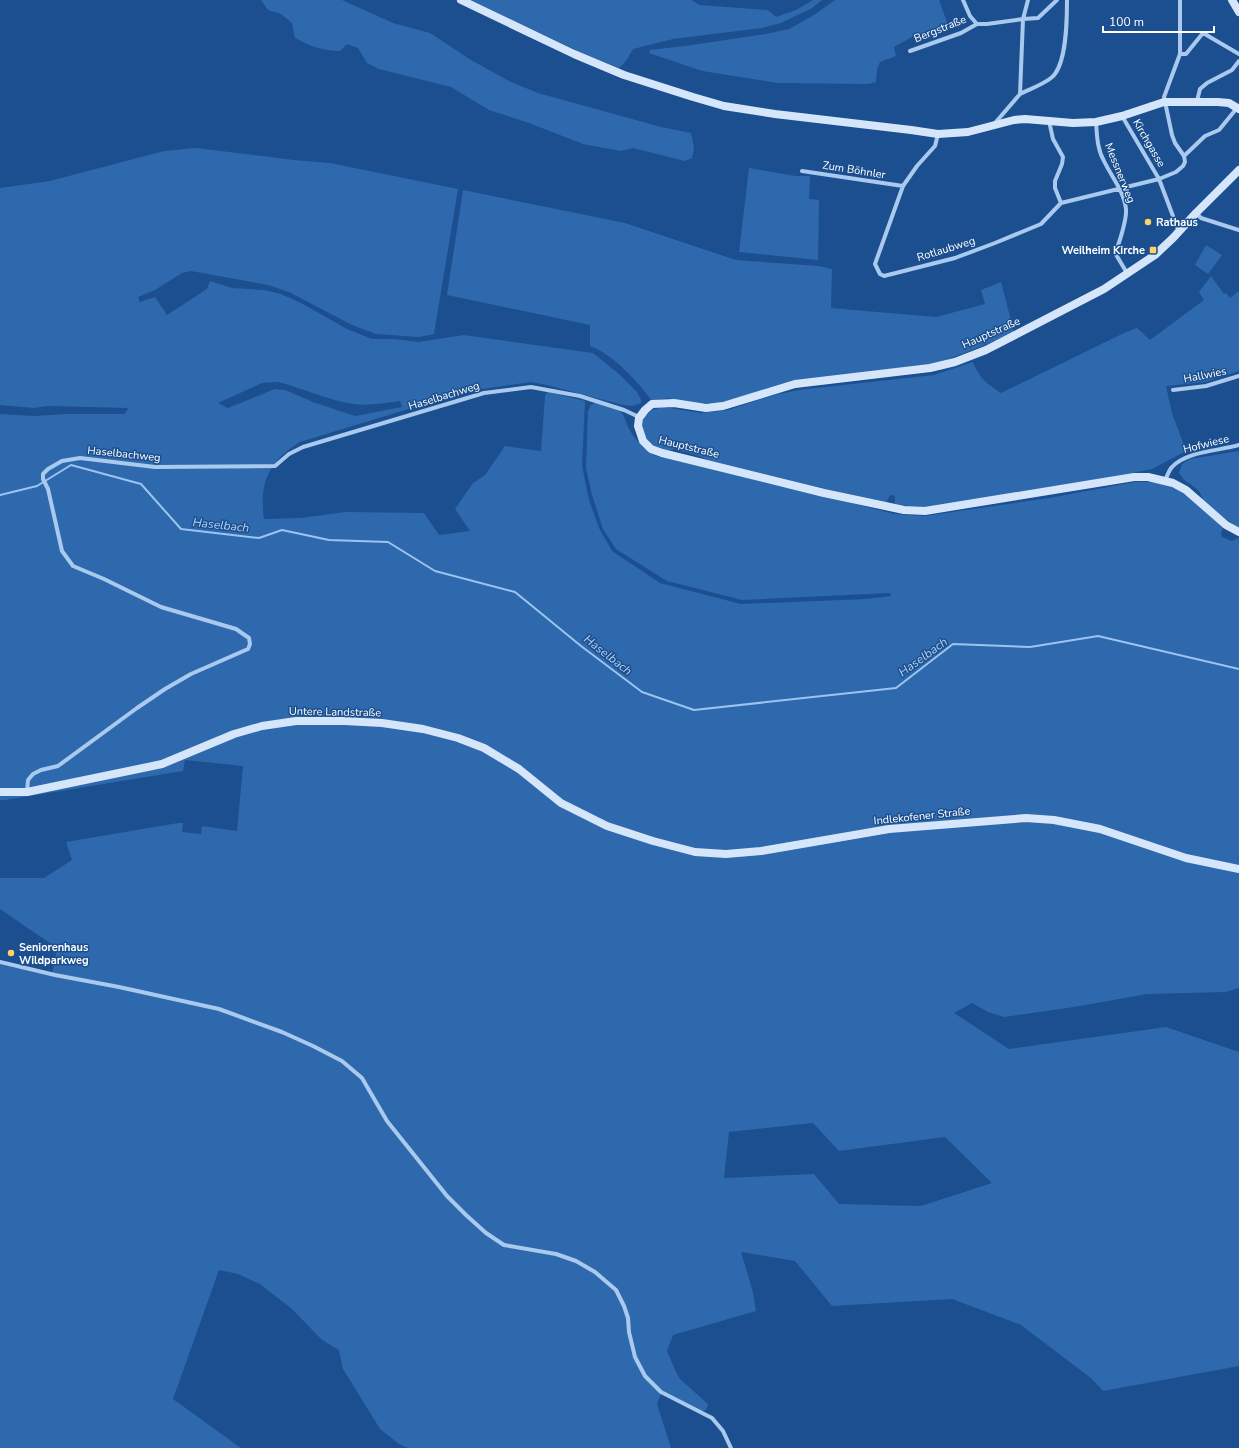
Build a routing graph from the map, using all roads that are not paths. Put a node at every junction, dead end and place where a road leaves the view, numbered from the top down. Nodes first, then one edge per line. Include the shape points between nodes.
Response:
1 (461, 0) edge
2 (963, 0) edge
3 (1028, 0) edge
4 (1057, 0) edge
5 (1067, 0) edge
6 (1180, 0) edge
7 (1232, 0) edge
8 (1239, 12) edge
9 (1023, 19) junction
10 (977, 24) junction
11 (910, 51) dead end
12 (1180, 54) junction
13 (1239, 54) edge
14 (1239, 61) edge
15 (1020, 94) junction
16 (1197, 101) junction
17 (1164, 102) junction
18 (1238, 108) edge
19 (1122, 116) junction
20 (1049, 121) junction
21 (1096, 122) junction
22 (994, 125) junction
23 (938, 134) junction
24 (1184, 156) junction
25 (1239, 170) edge
26 (802, 171) dead end
27 (1159, 179) junction
28 (903, 186) junction
29 (1119, 188) junction
30 (1061, 203) junction
31 (1196, 213) junction
32 (1239, 230) edge
33 (1180, 232) junction
34 (1127, 273) junction
35 (1239, 376) edge
36 (1173, 390) dead end
37 (640, 418) junction
38 (1239, 445) edge
39 (1165, 481) junction
40 (1239, 532) edge
41 (0, 792) edge
42 (27, 792) junction
43 (607, 826) joint
44 (1239, 869) edge
45 (0, 962) edge
46 (731, 1448) edge

1 - 23 street via 554,45 624,75 724,106
2 - 10 street, Bergstraße via 970,16
3 - 9 street
4 - 9 street, Bergstraße via 1038,18
5 - 15 street via 1066,35 1057,73
6 - 12 street
7 - 8 street
9 - 10 street, Bergstraße
9 - 15 street
10 - 11 street, Bergstraße via 961,33
12 - 13 street via 1186,54 1202,33
12 - 17 street
14 - 16 street via 1232,70 1200,89
15 - 22 street
16 - 17 street
16 - 18 street via 1229,103
17 - 19 street
17 - 24 street via 1174,143
18 - 24 street via 1219,130 1205,136
19 - 21 street
19 - 27 street, Kirchgasse
20 - 21 street
20 - 22 street via 1025,119
20 - 30 street via 1053,139 1063,157 1055,181
21 - 29 street, Messnerweg via 1097,141 1103,160
22 - 23 street via 962,133
23 - 28 street, Rotlaubweg via 935,146
24 - 27 street via 1183,166
25 - 31 street, Hauptstraße
26 - 28 street, Zum Böhnler
27 - 29 street
27 - 33 street, Kirchgasse
28 - 30 street, Rotlaubweg via 875,264 884,276 955,258 995,243 1040,224
29 - 30 street
29 - 34 street, Messnerweg via 1126,208 1115,253
31 - 32 street via 1201,218
31 - 33 street, Hauptstraße
33 - 34 street, Hauptstraße via 1154,255
34 - 37 street, Hauptstraße via 1041,322 986,350 955,362 916,370 795,384 723,406 706,408 674,403 652,404
35 - 36 street, Hallwies via 1206,386
37 - 39 street, Hauptstraße via 638,426 643,441 651,449 662,453 904,510 925,511 1134,477
37 - 42 street, Haselbachweg via 624,410 580,396 531,386 484,393 303,447 289,454 275,466 155,467 80,458 62,461 48,469 43,474 43,479 48,489 62,551 73,566 161,607 236,629 249,638 250,644 248,649 191,674 165,689 58,766 33,774 28,780
38 - 39 street, Hofwiese via 1183,458 1172,467
39 - 40 street, Hauptstraße via 1186,490 1226,525
41 - 42 street, Untere Landstraße
42 - 43 street, Untere Landstraße via 162,764 234,734 262,726 296,721 382,722 423,729 484,748 519,770 561,803
43 - 44 street, Indlekofener Straße via 695,852 726,854 761,851 889,829 1026,818 1047,819 1100,829 1186,858
45 - 46 street via 219,1009 282,1032 342,1061 362,1078 387,1121 447,1196 486,1233 504,1245 556,1254 576,1261 595,1272 616,1290 624,1306 636,1357 645,1376 661,1392 712,1418 723,1431

